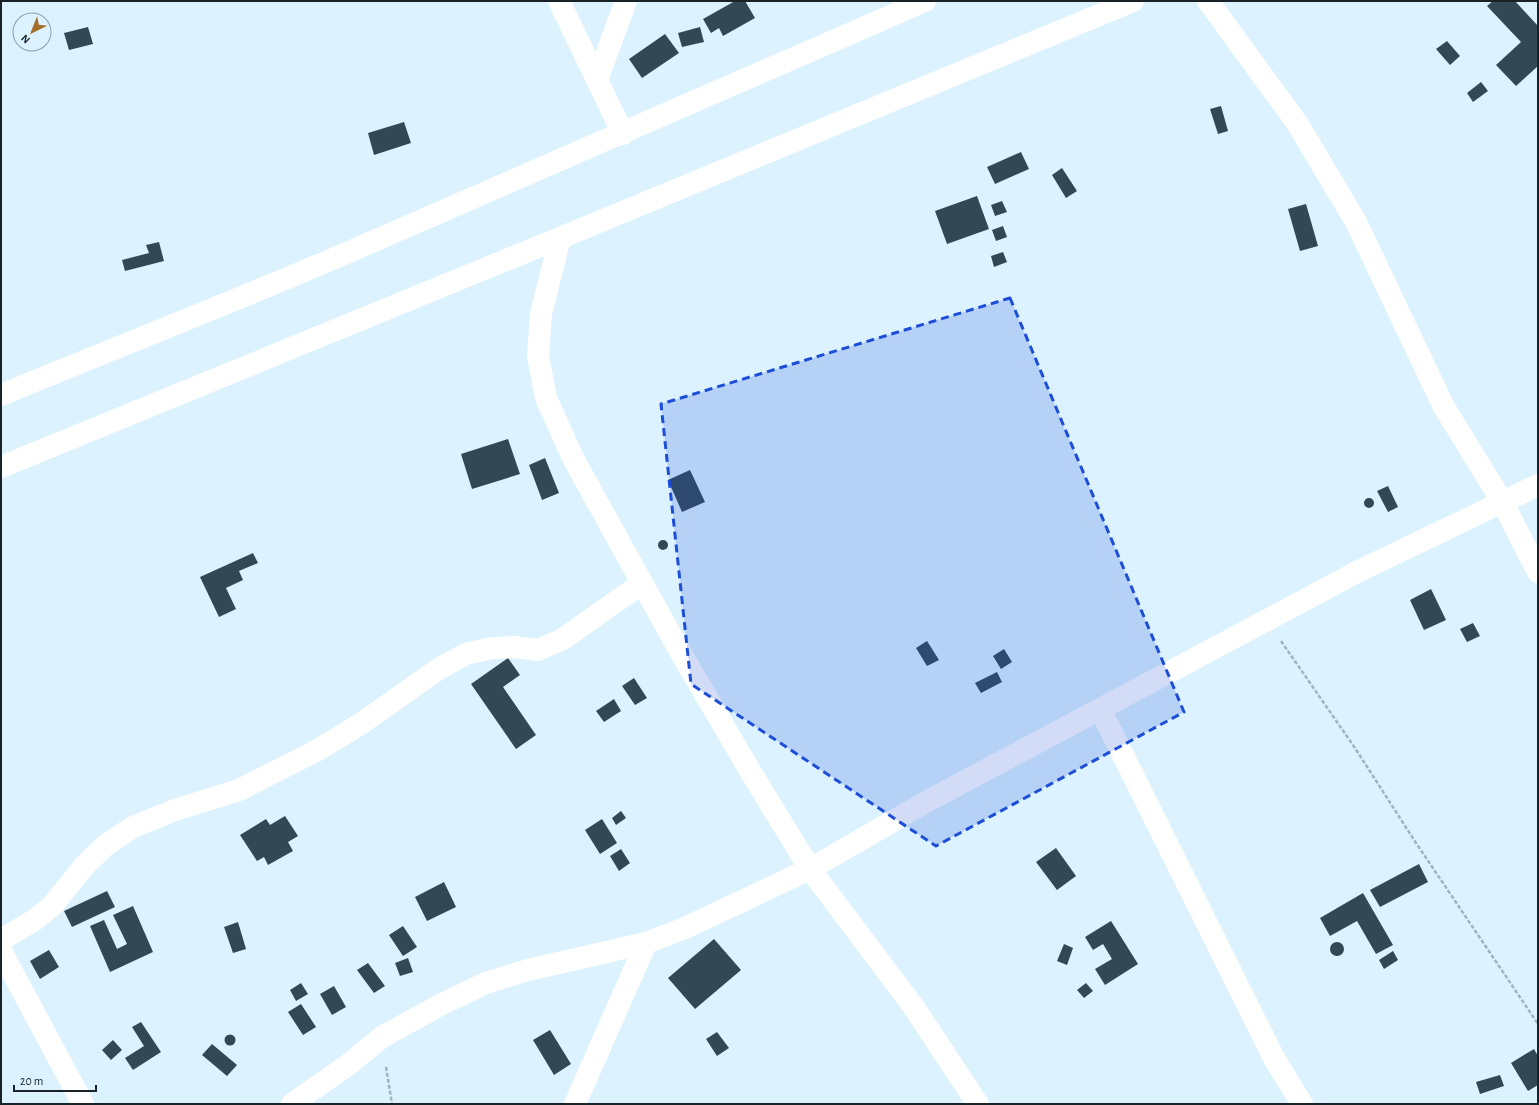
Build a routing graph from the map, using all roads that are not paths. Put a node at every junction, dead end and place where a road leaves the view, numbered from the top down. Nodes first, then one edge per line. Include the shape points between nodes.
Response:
1 (559, 1) edge
2 (626, 1) edge
3 (924, 1) edge
4 (1133, 1) edge
5 (1208, 1) edge
6 (597, 80) junction
7 (623, 134) junction
8 (560, 238) junction
9 (1, 395) edge
10 (1, 467) edge
11 (1538, 485) edge
12 (1502, 502) junction
13 (1538, 572) edge
14 (641, 584) junction
15 (1100, 709) junction
16 (810, 868) junction
17 (1, 940) edge
18 (646, 943) junction
19 (1, 951) edge
20 (84, 1104) edge
21 (292, 1104) edge
22 (575, 1104) edge
23 (978, 1104) edge
24 (1302, 1104) edge

1 - 6 main road
2 - 6 main road
3 - 7 main road
4 - 8 main road
5 - 12 main road via 1297,123 1356,222 1444,406
6 - 7 main road
7 - 9 main road via 326,262
8 - 10 main road
8 - 14 main road via 541,314 538,356 546,398 573,458
11 - 12 main road
12 - 13 main road
12 - 15 main road via 1357,572
14 - 16 main road
14 - 17 main road via 563,639 538,650 492,648 466,654 440,668 362,723 316,751 239,790 175,810 133,827 106,845 85,865 52,906
15 - 16 main road via 926,802
15 - 24 main road via 1268,1046
16 - 18 main road via 685,928
16 - 23 main road via 912,1006
18 - 21 main road via 528,970 486,983 382,1037 348,1065
18 - 22 main road
19 - 20 main road

